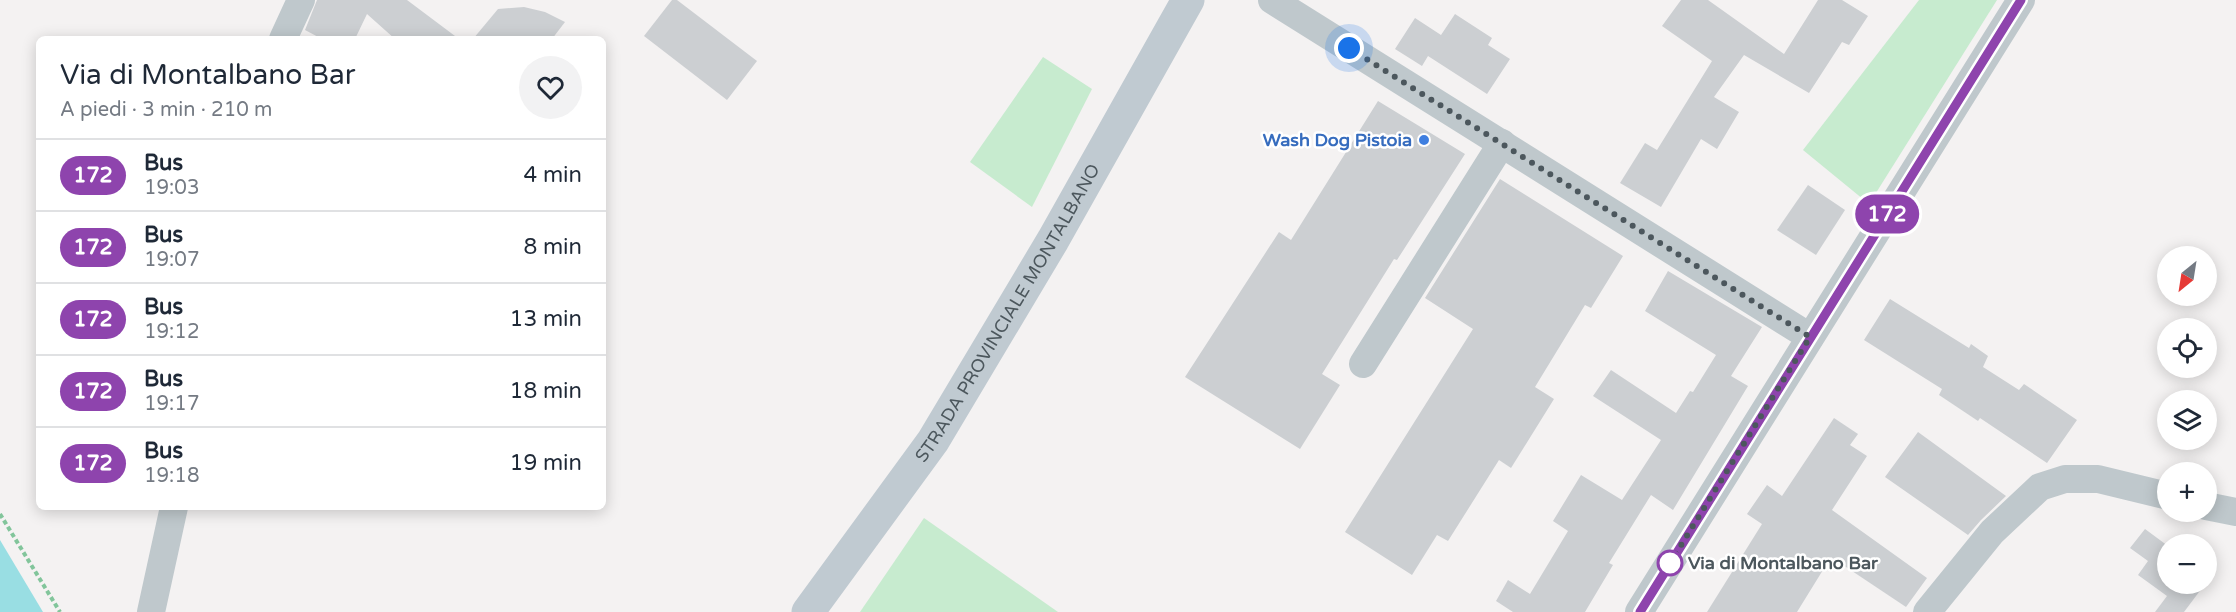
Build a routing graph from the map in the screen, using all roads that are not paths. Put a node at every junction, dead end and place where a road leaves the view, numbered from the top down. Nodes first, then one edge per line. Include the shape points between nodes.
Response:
1 (301, 0) edge
2 (1188, 0) edge
3 (1272, 0) edge
4 (2021, 0) edge
5 (284, 36) edge
6 (1502, 143) junction
7 (1810, 337) junction
8 (1363, 364) dead end
9 (2157, 493) edge
10 (2217, 508) edge
11 (173, 510) edge
12 (2236, 512) edge
13 (151, 612) edge
14 (808, 612) edge
15 (1640, 612) edge
16 (1926, 612) edge

1 - 5 street
2 - 14 main road, STRADA PROVINCIALE MONTALBANO via 1053,240 933,441
3 - 6 street
4 - 7 street
6 - 7 street
6 - 8 street
7 - 15 street
9 - 16 street via 2098,479 2065,479 2040,486 1992,532
10 - 12 street
11 - 13 street

